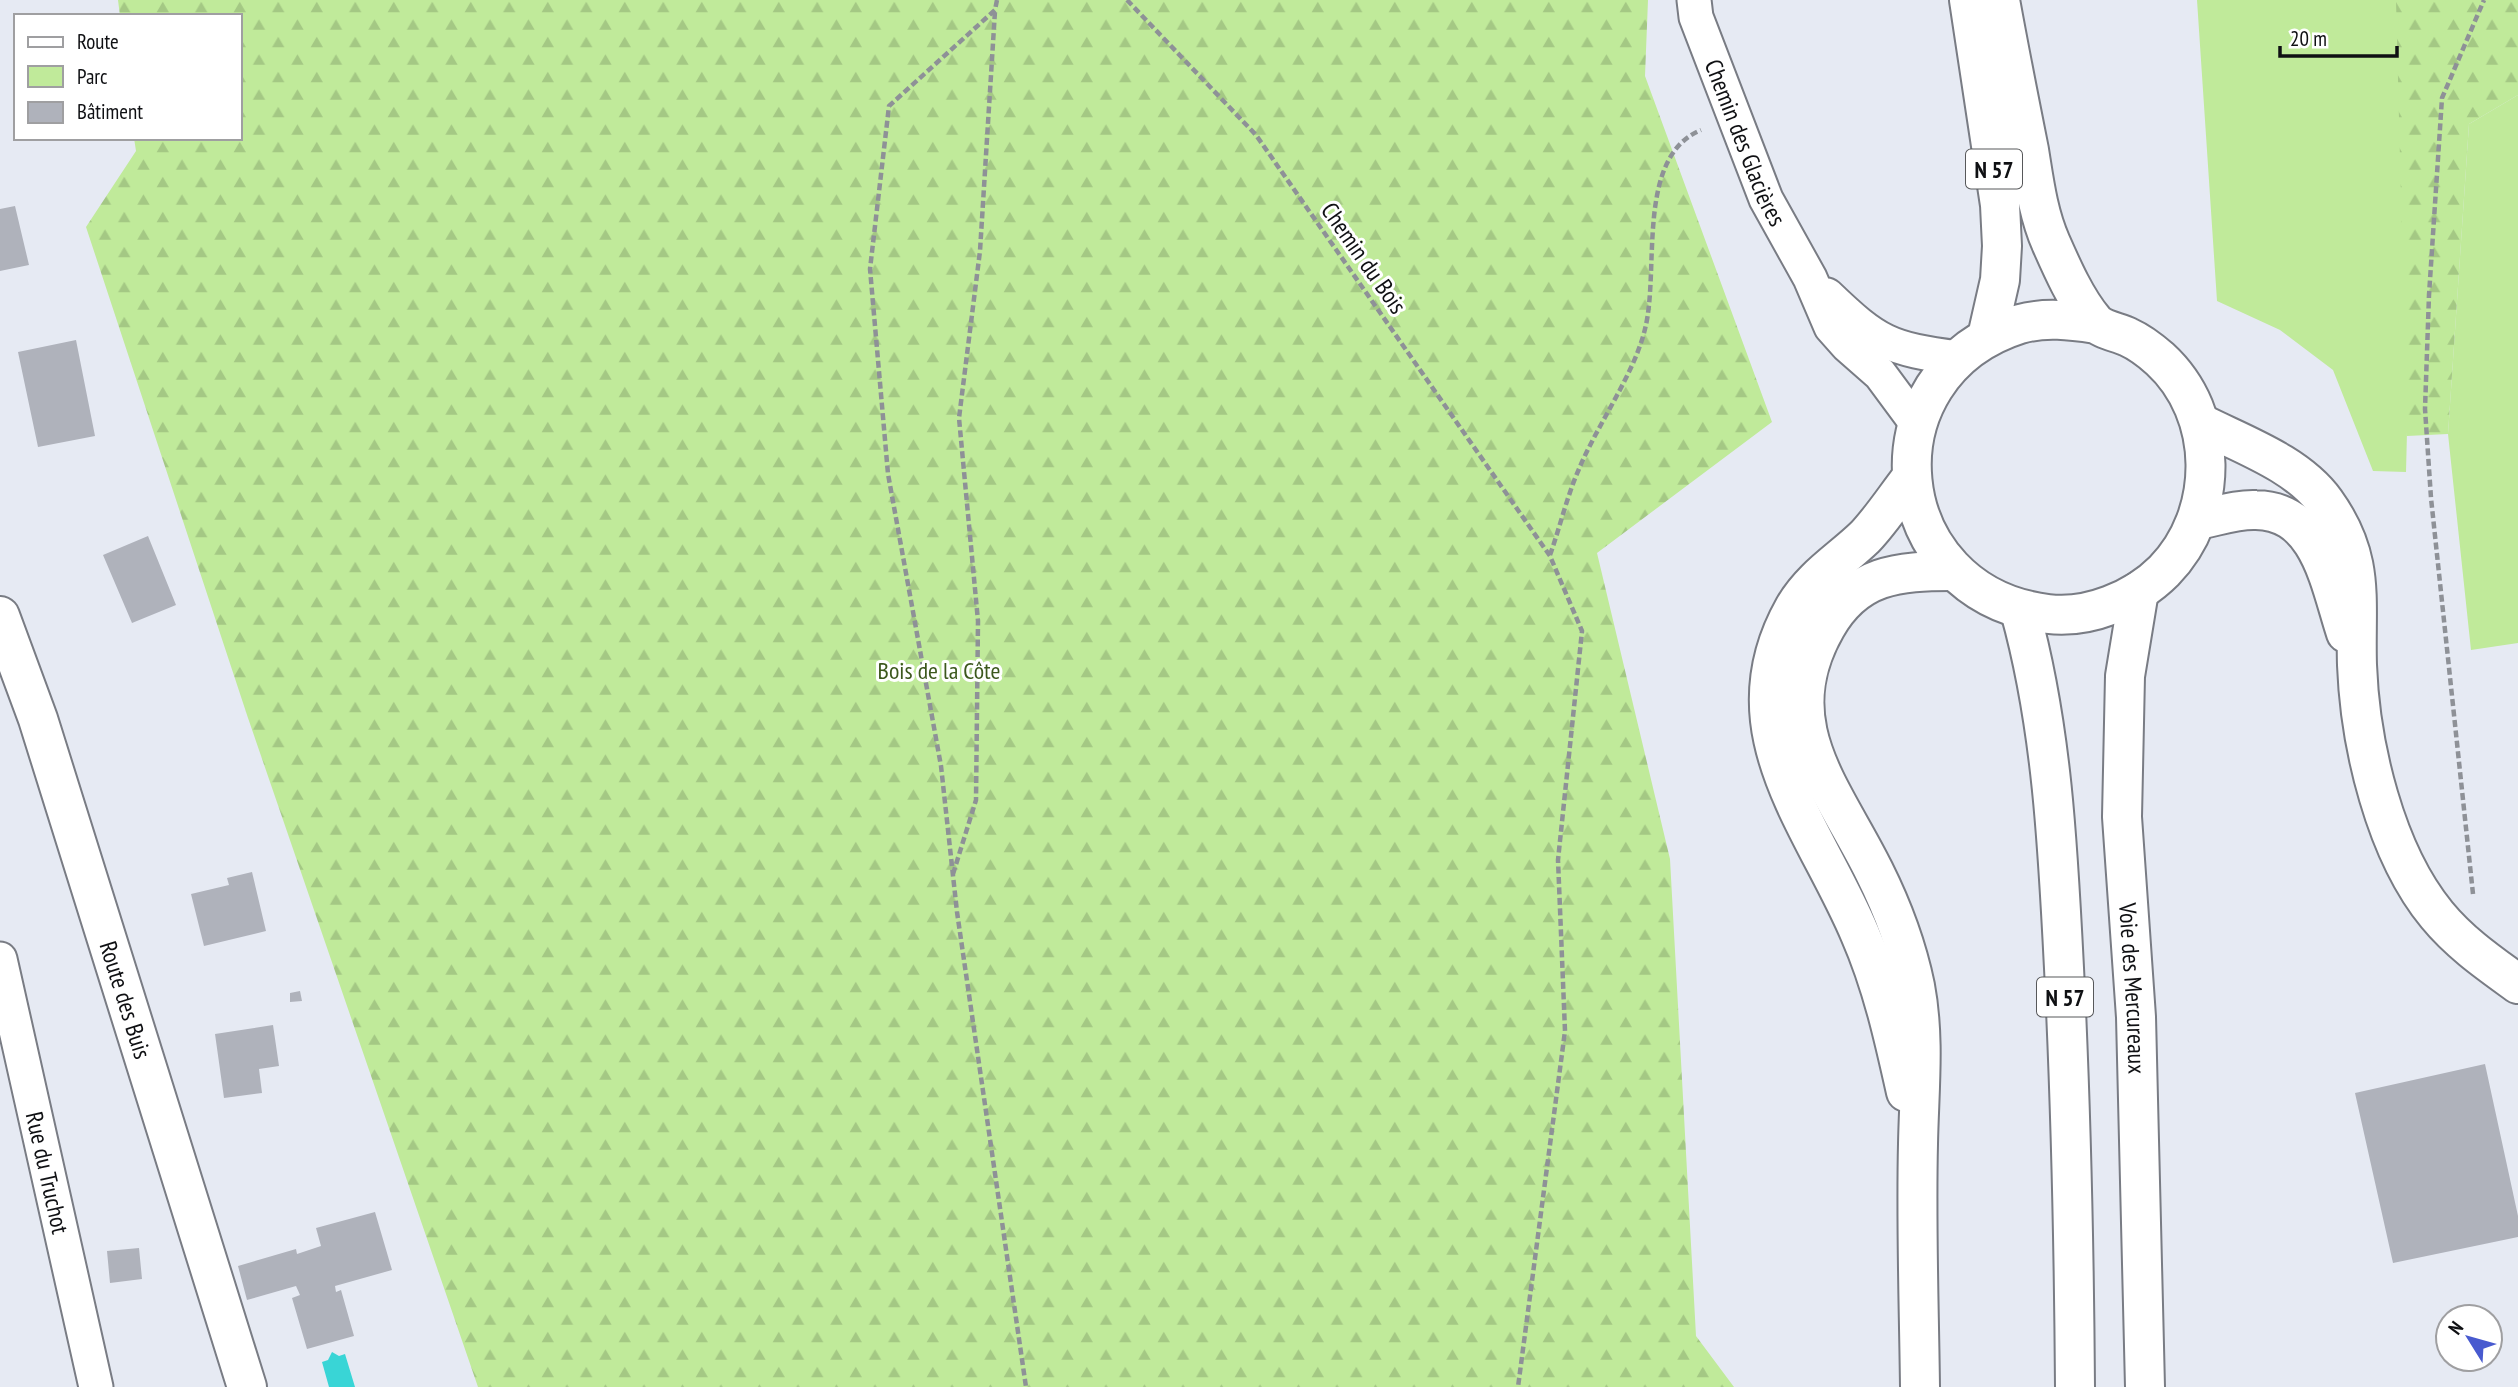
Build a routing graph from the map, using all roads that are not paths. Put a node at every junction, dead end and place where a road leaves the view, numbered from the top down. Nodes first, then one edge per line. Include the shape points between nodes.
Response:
1 (1694, 0) edge
2 (1969, 0) edge
3 (2000, 0) edge
4 (1810, 278) junction
5 (2096, 324) junction
6 (1973, 348) junction
7 (2200, 423) junction
8 (1917, 424) junction
9 (1911, 478) junction
10 (2197, 520) junction
11 (1952, 571) junction
12 (2139, 591) junction
13 (2020, 611) junction
14 (0, 616) edge
15 (2357, 668) junction
16 (0, 959) edge
17 (2518, 984) edge
18 (1918, 1145) junction
19 (96, 1387) edge
20 (247, 1387) edge
21 (1920, 1387) edge
22 (2075, 1387) edge
23 (2145, 1387) edge

1 - 4 street, Chemin des Glacières via 1732,117 1766,199
2 - 6 main road, N 57 via 2002,246 2000,280
3 - 5 main road, N 57 via 2049,240
4 - 6 street, Chemin des Glacières via 1881,341 1914,352
4 - 8 street, Chemin des Glacières via 1831,327 1880,374
5 - 6 main road via 2059,319 2035,322
5 - 7 main road via 2131,338 2161,360 2184,389
6 - 8 main road via 1934,388
7 - 10 main road via 2206,455 2205,488
7 - 15 main road via 2304,480 2342,528 2356,566
8 - 9 main road
9 - 11 main road via 1917,513 1931,544
9 - 18 main road via 1865,536 1833,562 1796,606 1775,652 1767,710 1780,771 1860,933 1883,996
10 - 12 main road via 2164,572
10 - 15 main road via 2255,510 2279,513 2300,525 2318,549
11 - 13 main road via 1984,596
11 - 18 main road via 1886,575 1853,594 1817,643 1804,708 1812,755 1875,872 1898,927 1914,985 1922,1038
12 - 13 main road via 2102,609 2061,615
12 - 23 main road, Voie des Mercureaux via 2127,648 2122,817 2136,1017
13 - 22 main road, N 57 via 2033,656 2059,871 2072,1174
14 - 20 main road, Route des Buis via 38,719
15 - 17 main road via 2371,765 2388,826 2436,914 2476,954
16 - 19 street, Rue du Truchot
18 - 21 main road

